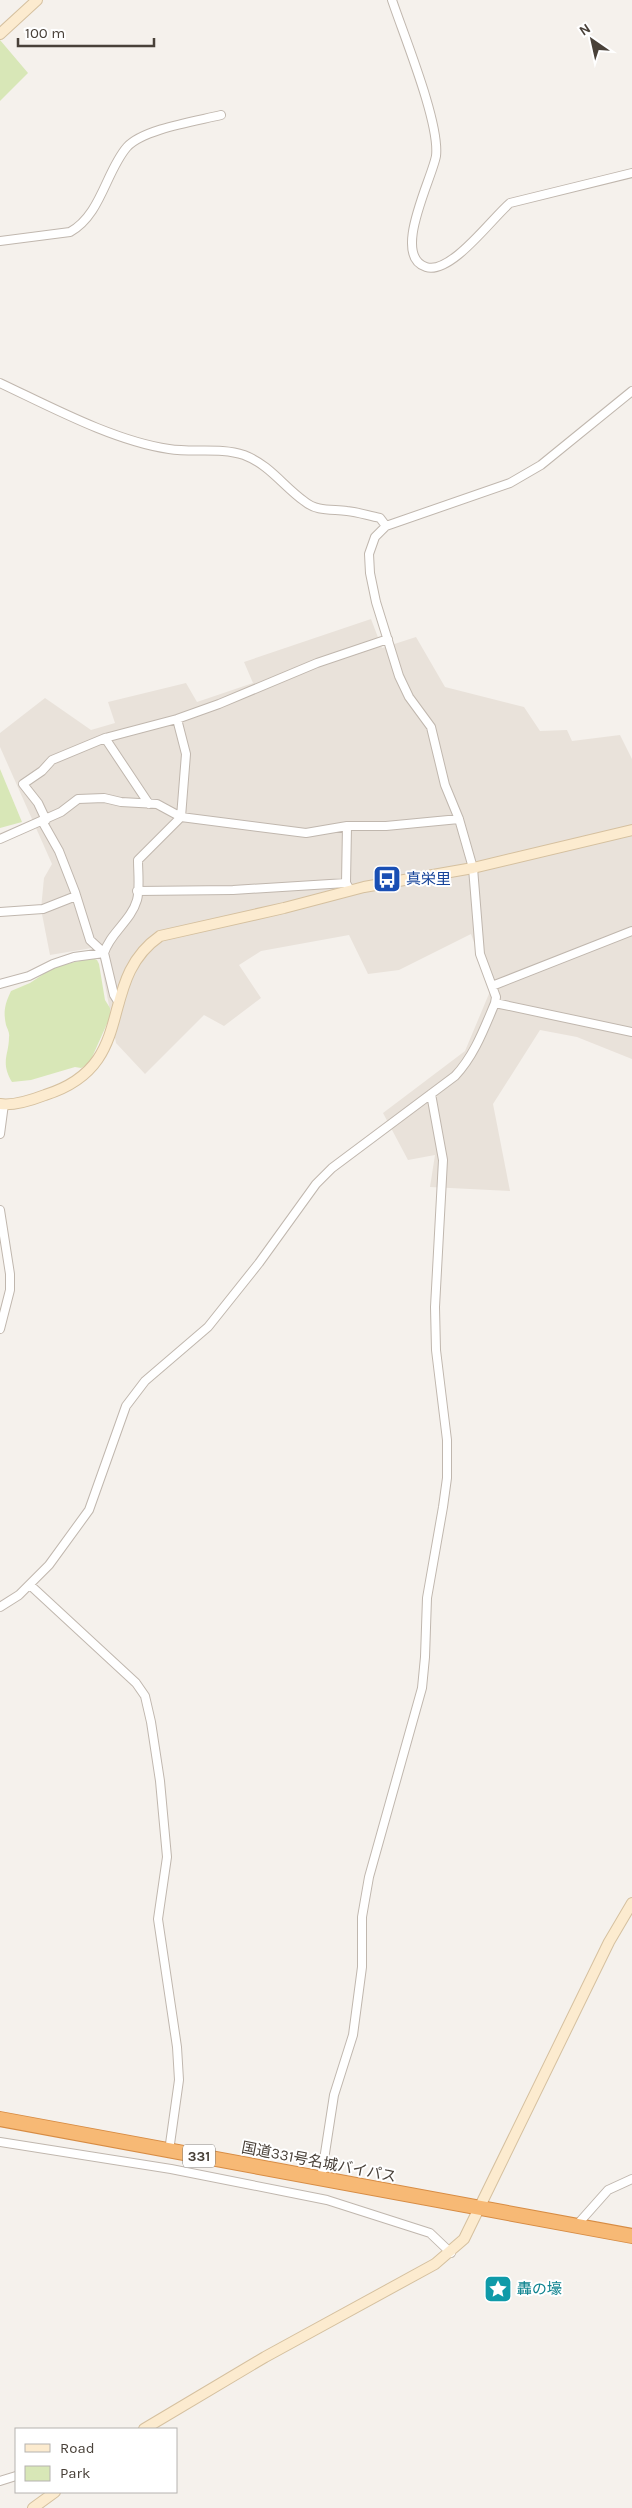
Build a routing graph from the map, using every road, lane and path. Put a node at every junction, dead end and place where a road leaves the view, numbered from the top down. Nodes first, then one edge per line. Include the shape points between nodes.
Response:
1 (37, 0) edge
2 (392, 0) edge
3 (0, 34) edge
4 (221, 114) dead end
5 (632, 173) edge
6 (0, 241) edge
7 (0, 383) edge
8 (632, 391) edge
9 (386, 526) junction
10 (388, 639) junction
11 (177, 719) junction
12 (106, 738) junction
13 (149, 804) junction
14 (180, 817) junction
15 (459, 819) junction
16 (44, 820) junction
17 (347, 826) junction
18 (632, 830) edge
19 (0, 839) edge
20 (473, 868) junction
21 (348, 887) junction
22 (137, 891) junction
23 (76, 896) junction
24 (0, 912) edge
25 (632, 931) edge
26 (104, 953) junction
27 (0, 984) edge
28 (492, 986) junction
29 (119, 1002) junction
30 (496, 1003) junction
31 (632, 1032) edge
32 (431, 1094) junction
33 (2, 1104) edge
34 (0, 1134) edge
35 (0, 1210) edge
36 (0, 1329) edge
37 (30, 1585) junction
38 (0, 1608) edge
39 (632, 1903) edge
40 (0, 2119) edge
41 (0, 2142) edge
42 (108, 2149) junction
43 (169, 2151) junction
44 (321, 2179) junction
45 (632, 2179) edge
46 (480, 2209) junction
47 (576, 2226) junction
48 (632, 2236) edge
49 (451, 2253) junction
50 (146, 2428) edge
51 (15, 2476) edge
52 (0, 2481) edge
53 (54, 2493) edge
54 (34, 2508) edge

1 - 3 street
2 - 5 street via 437,145 428,185 411,231 413,254 419,264 436,268 449,262 510,203
4 - 6 street via 142,136 127,147 80,227 70,232
7 - 9 street via 127,438 169,449 218,450 243,455 265,465 304,502 315,508 346,510 380,518
8 - 9 street via 541,465 510,483
9 - 10 street via 375,537 368,562
10 - 11 street via 317,663
10 - 15 street via 401,681 431,727 445,785
11 - 12 street
11 - 14 street via 186,754
12 - 13 street
12 - 16 street via 52,760 23,784 38,803
13 - 14 street via 157,804
13 - 16 street via 104,798 78,799
14 - 17 street via 306,833
14 - 22 street via 138,860
15 - 17 street
15 - 20 street
16 - 19 street
16 - 23 street
17 - 21 street
18 - 20 street
20 - 21 street
20 - 28 street via 480,954
21 - 22 street
21 - 29 street via 284,908 160,936 138,957 127,976
22 - 26 street via 137,900 107,941
23 - 24 street via 43,909
23 - 26 street via 90,940
25 - 28 street
26 - 27 street via 74,957 30,976
26 - 29 street via 114,995
28 - 30 street
29 - 33 street via 102,1054 92,1069 59,1091
30 - 31 street
30 - 32 street via 463,1068
32 - 37 street via 332,1168 316,1184 208,1327 145,1381 126,1406 88,1510 49,1565
32 - 44 street via 443,1160 434,1307 436,1350 448,1440 447,1478 426,1598 426,1657 422,1688 369,1878 362,1917 362,1967 353,2035 334,2095
33 - 34 street
35 - 36 street via 10,1274 10,1290
37 - 38 street
37 - 43 street via 136,1683 144,1696 151,1722 167,1857 158,1919 179,2080
39 - 46 street via 608,1942
40 - 42 highway, 国道331号名城バイパス / 331
41 - 42 street
42 - 43 highway, 国道331号名城バイパス / 331
42 - 49 street via 327,2200 430,2233
43 - 44 highway, 国道331号名城バイパス / 331
44 - 46 highway, 国道331号名城バイパス / 331
45 - 47 street via 608,2190
46 - 47 highway, 国道331号名城バイパス / 331
46 - 49 street via 464,2239
47 - 48 highway, 国道331号名城バイパス / 331
49 - 50 street
51 - 52 street
53 - 54 street

